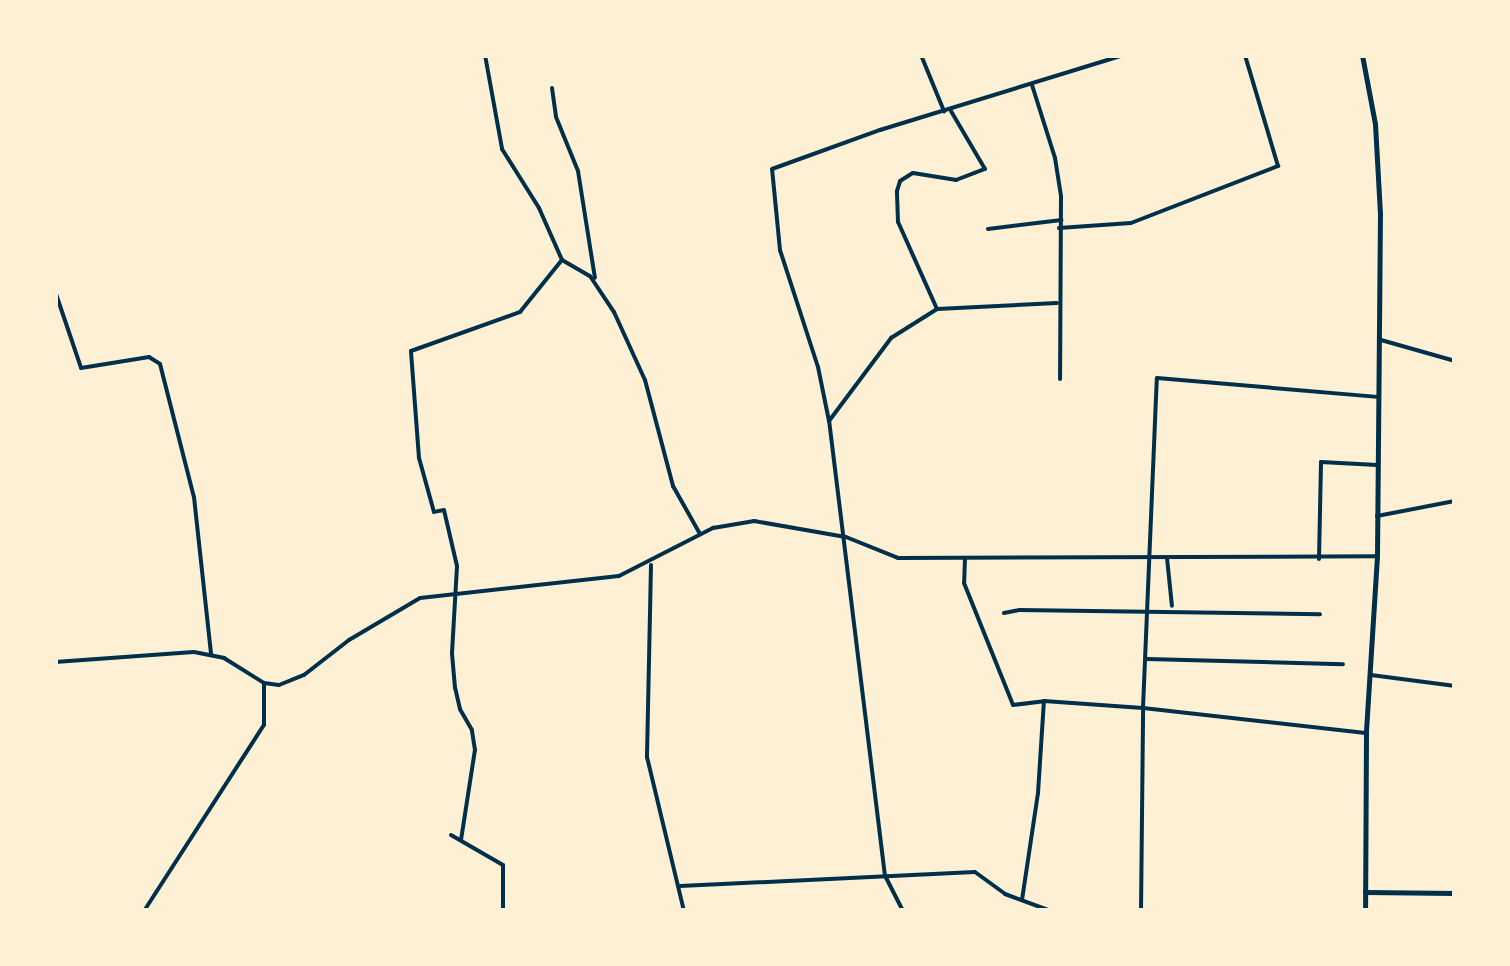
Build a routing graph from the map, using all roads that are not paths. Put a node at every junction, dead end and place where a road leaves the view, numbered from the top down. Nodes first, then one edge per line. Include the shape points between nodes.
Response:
1 (485, 55) edge
2 (921, 55) edge
3 (1124, 55) edge
4 (1246, 55) edge
5 (1362, 55) edge
6 (1032, 85) junction
7 (552, 88) dead end
8 (948, 112) junction
9 (1062, 220) junction
10 (1060, 228) junction
11 (988, 229) dead end
12 (562, 260) junction
13 (596, 282) junction
14 (55, 292) edge
15 (1057, 303) junction
16 (937, 309) junction
17 (1376, 339) junction
18 (1455, 361) edge
19 (1060, 379) dead end
20 (1377, 397) junction
21 (828, 422) junction
22 (1377, 465) junction
23 (1455, 501) edge
24 (1377, 516) junction
25 (700, 534) junction
26 (846, 536) junction
27 (1377, 556) junction
28 (966, 558) junction
29 (1152, 558) junction
30 (1167, 558) junction
31 (1319, 559) junction
32 (652, 563) junction
33 (458, 592) junction
34 (1172, 606) dead end
35 (1004, 613) dead end
36 (1149, 613) junction
37 (1320, 614) dead end
38 (211, 654) junction
39 (1147, 659) junction
40 (55, 662) edge
41 (1344, 664) dead end
42 (1371, 675) junction
43 (264, 683) junction
44 (1455, 686) edge
45 (1044, 701) junction
46 (1143, 708) junction
47 (1366, 733) junction
48 (452, 835) dead end
49 (461, 840) junction
50 (886, 876) junction
51 (680, 886) junction
52 (1365, 892) junction
53 (1455, 893) edge
54 (1022, 902) junction
55 (144, 911) edge
56 (503, 911) edge
57 (684, 911) edge
58 (903, 911) edge
59 (1051, 911) edge
60 (1099, 911) edge
61 (1141, 911) edge
62 (1365, 911) edge

1 - 12 street via 502,149 540,208
2 - 8 street
3 - 6 street
4 - 10 street via 1278,166 1131,223
5 - 17 main road via 1375,124 1380,213
6 - 8 street
6 - 9 street via 1056,158
7 - 13 street via 556,118 578,172
8 - 16 street via 985,170 956,180 912,174 897,191 898,222
8 - 21 street via 772,169 780,250
9 - 10 street
9 - 11 street
10 - 15 street
12 - 13 street
12 - 33 street via 520,312 411,351 419,458 434,512 444,510
13 - 25 street via 641,368 673,486
14 - 38 street via 82,368 149,357 160,364 194,497
15 - 16 street
15 - 19 street
16 - 21 street via 890,338
17 - 18 street
17 - 20 main road
20 - 22 main road
20 - 29 street via 1156,378
21 - 26 street
22 - 24 main road
22 - 31 street via 1321,462
23 - 24 street
24 - 27 main road
25 - 26 street via 754,521
25 - 32 street
26 - 28 street via 898,558
26 - 50 street
27 - 31 street
27 - 42 main road
28 - 29 street
28 - 45 street via 964,583 1006,697 1013,705
29 - 30 street
29 - 36 street
30 - 31 street
30 - 34 street
32 - 33 street via 587,582
32 - 51 street via 647,757
33 - 43 street via 411,602 304,674 279,685
33 - 49 street via 455,688 475,750
35 - 36 street
36 - 37 street
36 - 39 street
38 - 40 street
38 - 43 street
39 - 41 street
39 - 46 street
42 - 44 street
42 - 47 main road
43 - 55 street via 264,725
45 - 46 street
45 - 54 street
46 - 47 street
46 - 61 street
47 - 52 main road
48 - 49 street
49 - 56 street via 503,866
50 - 51 street
50 - 54 street via 975,872
50 - 58 street
51 - 57 street
52 - 53 main road
52 - 62 main road
54 - 59 street
60 - 61 street

